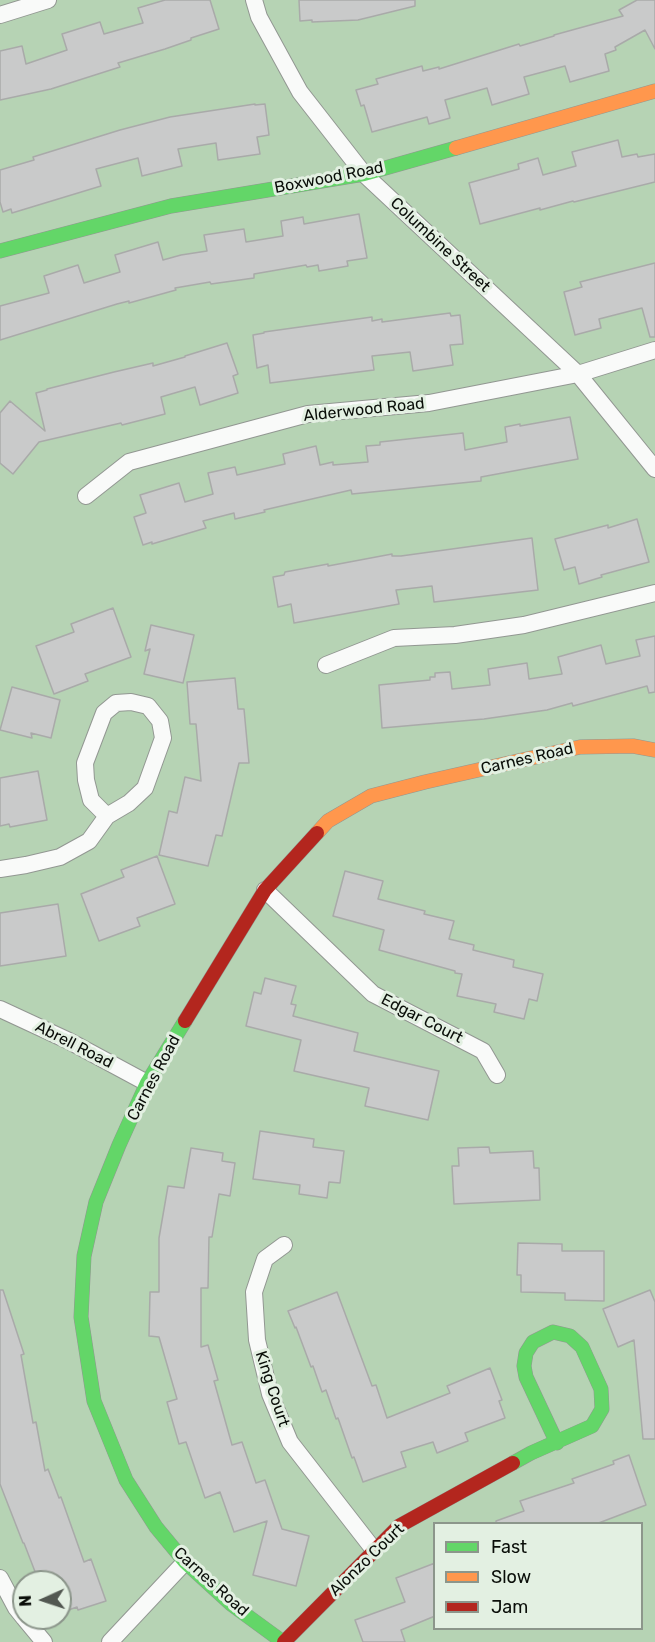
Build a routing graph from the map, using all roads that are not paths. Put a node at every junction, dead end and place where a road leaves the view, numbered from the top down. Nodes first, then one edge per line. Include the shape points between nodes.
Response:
1 (48, 0) edge
2 (254, 0) edge
3 (0, 15) edge
4 (655, 91) edge
5 (364, 174) junction
6 (0, 251) edge
7 (655, 350) edge
8 (578, 374) junction
9 (655, 469) edge
10 (86, 496) dead end
11 (655, 593) edge
12 (326, 665) dead end
13 (655, 750) edge
14 (107, 816) junction
15 (0, 869) edge
16 (265, 890) junction
17 (0, 1009) edge
18 (497, 1075) dead end
19 (147, 1083) junction
20 (284, 1245) dead end
21 (557, 1443) junction
22 (374, 1551) junction
23 (185, 1562) junction
24 (0, 1578) edge
25 (12, 1600) edge
26 (34, 1630) edge
27 (44, 1642) edge
28 (110, 1642) edge
29 (283, 1642) edge

1 - 3 street
2 - 5 street, Columbine Street via 300,92
4 - 5 street, Boxwood Road
5 - 6 street, Boxwood Road via 171,206
5 - 8 street, Columbine Street
7 - 8 street, Alderwood Road
8 - 9 street, Columbine Street
8 - 10 street, Alderwood Road via 429,403 308,414 129,462
11 - 12 street via 524,625 455,635 394,638
13 - 16 street, Carnes Road via 633,746 580,747 371,796 328,821
14 - 14 street via 144,788 163,738 160,721 148,706 116,703 104,714 85,763 91,800
14 - 15 street via 89,841 60,857
16 - 18 street, Edgar Court via 373,994 483,1051
16 - 19 street, Carnes Road
17 - 19 street, Abrell Road
19 - 23 street, Carnes Road via 96,1202 84,1256 81,1317 94,1401 126,1480 156,1527
20 - 22 street, King Court via 265,1259 254,1292 257,1340 270,1394 290,1442
21 - 21 street, Alonzo Court via 592,1426 603,1409 601,1389 582,1347 570,1336 554,1332 533,1342 524,1366
21 - 22 street, Alonzo Court via 531,1453 399,1526
22 - 29 street, Alonzo Court
23 - 28 street
23 - 29 street, Carnes Road via 231,1604
24 - 25 street
26 - 27 street

